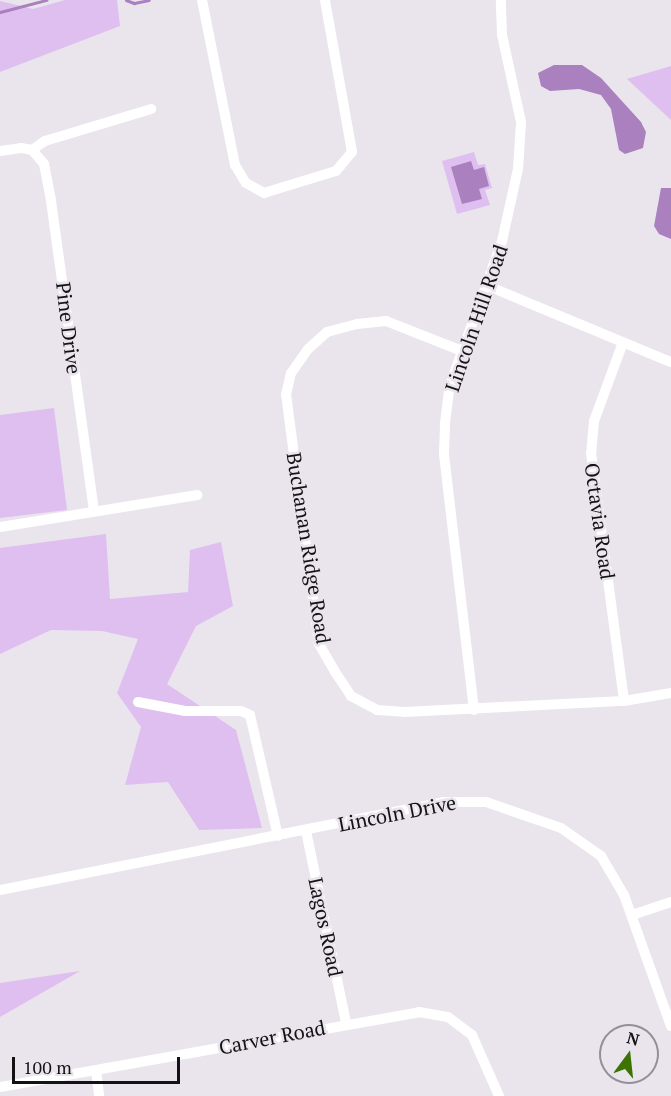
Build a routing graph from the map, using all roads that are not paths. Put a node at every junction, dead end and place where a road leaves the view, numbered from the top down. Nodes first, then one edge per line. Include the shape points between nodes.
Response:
1 (202, 0) edge
2 (325, 0) edge
3 (501, 0) edge
4 (151, 109) dead end
5 (32, 150) junction
6 (0, 151) edge
7 (488, 286) junction
8 (622, 345) junction
9 (462, 351) junction
10 (671, 362) edge
11 (197, 495) dead end
12 (94, 511) junction
13 (0, 528) edge
14 (671, 693) edge
15 (624, 701) junction
16 (138, 702) dead end
17 (474, 710) junction
18 (306, 831) junction
19 (278, 836) junction
20 (0, 890) edge
21 (671, 902) edge
22 (632, 915) junction
23 (346, 1023) junction
24 (671, 1026) edge
25 (96, 1070) junction
26 (0, 1087) edge
27 (99, 1096) edge
28 (499, 1096) edge

1 - 2 street via 235,165 246,183 264,193 336,171 352,152
3 - 7 street, Lincoln Hill Road via 502,34 520,122 512,204
4 - 5 street via 45,141
5 - 6 street
5 - 12 street, Pine Drive via 44,164 51,201
7 - 8 street
7 - 9 street, Lincoln Hill Road
8 - 10 street
8 - 15 street, Octavia Road via 594,421 591,453
9 - 17 street, Lincoln Hill Road via 450,385 444,454
9 - 17 street, Buchanan Ridge Road via 386,321 357,324 327,332 308,349 291,373 286,394 319,644 334,672 351,696 376,710
11 - 12 street
12 - 13 street
14 - 15 street, Buchanan Ridge Road
15 - 17 street, Buchanan Ridge Road
16 - 19 street via 185,711 241,711 250,716 255,724
18 - 19 street, Lincoln Drive
18 - 22 street, Lincoln Drive via 455,801 500,805 584,841 608,866
18 - 23 street, Lagos Road
19 - 20 street, Lincoln Drive
21 - 22 street
22 - 24 street, Lincoln Drive
23 - 25 street, Carver Road
23 - 28 street, Carver Road via 419,1012 448,1017 464,1026 481,1047
25 - 26 street, Carver Road
25 - 27 street

